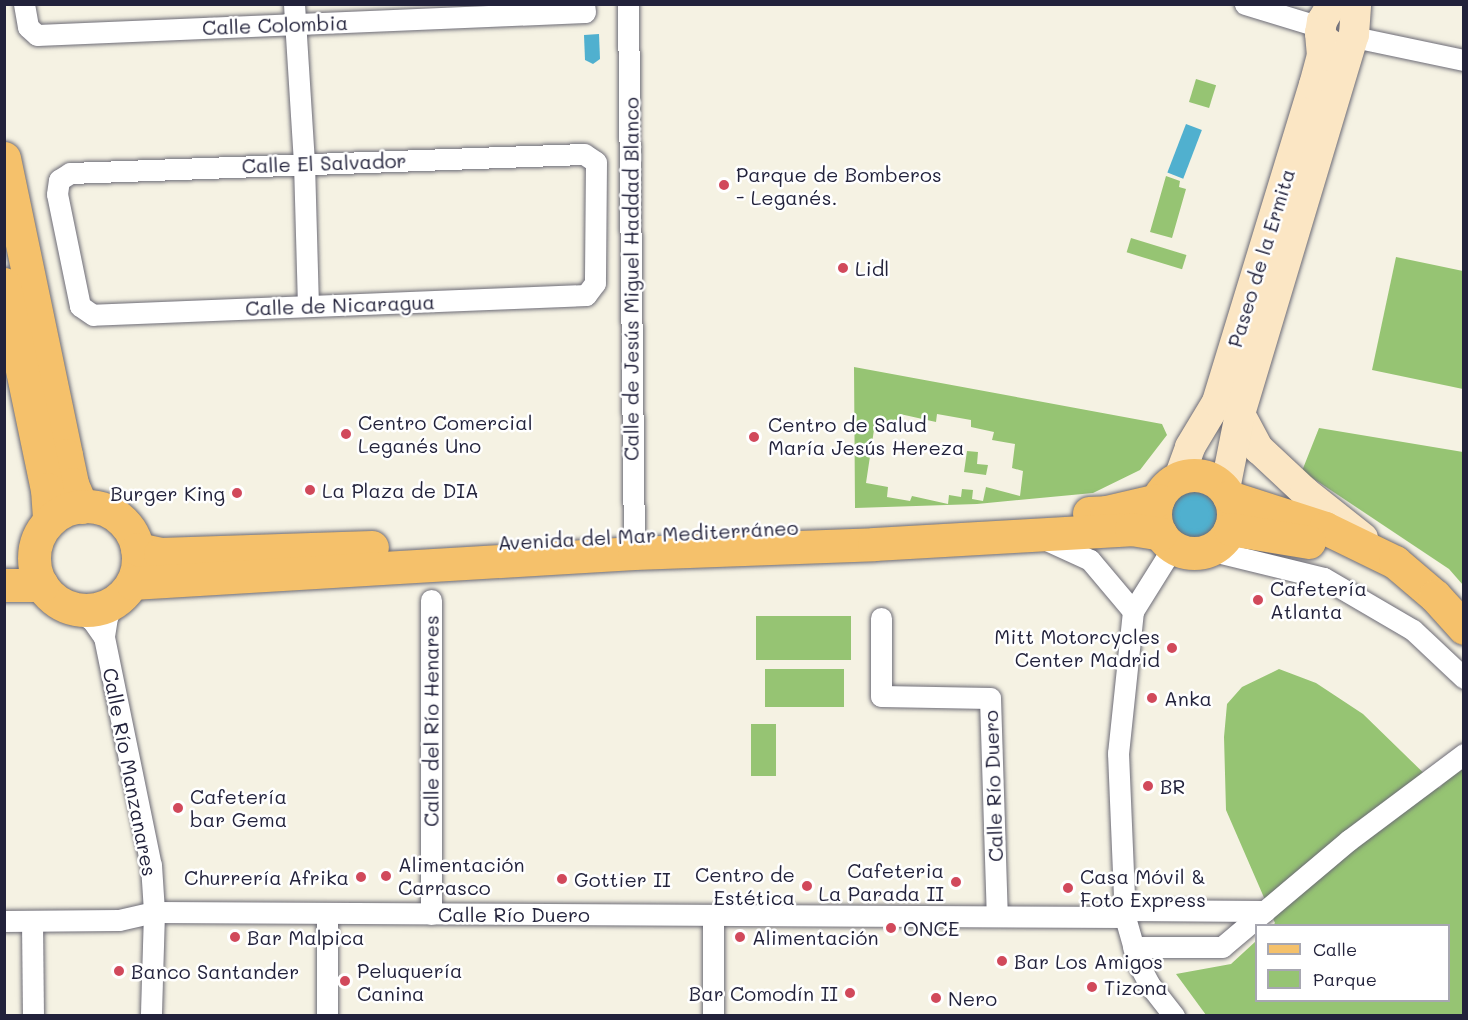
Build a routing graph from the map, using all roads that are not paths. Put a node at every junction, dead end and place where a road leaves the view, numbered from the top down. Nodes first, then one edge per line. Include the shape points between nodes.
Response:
1 (24, 4) edge
2 (628, 4) edge
3 (1245, 4) edge
4 (585, 8) edge
5 (294, 15) edge
6 (1339, 23) edge
7 (1464, 60) edge
8 (4, 158) edge
9 (304, 163) junction
10 (595, 283) joint
11 (4, 284) edge
12 (80, 306) joint
13 (308, 306) junction
14 (1240, 414) junction
15 (1168, 489) junction
16 (82, 507) junction
17 (1223, 516) junction
18 (42, 534) junction
19 (1034, 535) junction
20 (1167, 541) junction
21 (634, 545) junction
22 (137, 549) junction
23 (4, 562) edge
24 (1395, 562) junction
25 (4, 585) edge
26 (42, 585) junction
27 (124, 592) junction
28 (431, 600) dead end
29 (75, 609) junction
30 (1133, 611) junction
31 (881, 618) dead end
32 (1461, 625) edge
33 (104, 637) junction
34 (1464, 678) edge
35 (1464, 754) edge
36 (1265, 911) junction
37 (154, 912) junction
38 (327, 913) junction
39 (1125, 913) junction
40 (431, 914) junction
41 (713, 915) junction
42 (997, 916) junction
43 (4, 921) edge
44 (32, 921) junction
45 (1133, 947) junction
46 (33, 1016) edge
47 (152, 1016) edge
48 (327, 1016) edge
49 (713, 1016) edge
50 (1174, 1016) edge

1 - 5 street, Calle Colombia via 28,27 37,35
2 - 21 street, Calle de Jesús Miguel Haddad Blanco
3 - 6 street
4 - 5 street, Calle Colombia
5 - 9 street
6 - 7 street
6 - 14 main road, Paseo de la Ermita
6 - 15 main road, Paseo de la Ermita via 1322,56 1220,391
8 - 16 main road via 72,484
9 - 10 street, Calle El Salvador via 590,155 596,162
9 - 12 street, Calle El Salvador via 70,173 60,180 57,194
9 - 13 street
10 - 13 street, Calle de Nicaragua via 586,295
11 - 18 main road via 47,489
12 - 13 street, Calle de Nicaragua via 93,315
14 - 17 main road, Paseo de la Ermita
14 - 24 main road via 1259,449 1305,492
15 - 17 main road via 1204,476
15 - 20 main road via 1155,512
15 - 21 main road, Avenida del Mar Mediterráneo via 1106,512
16 - 18 main road via 62,512
16 - 22 main road via 106,510 118,518 128,528
17 - 20 main road via 1185,552
17 - 24 main road via 1325,528
17 - 32 main road via 1305,540 1366,569
17 - 34 street via 1413,630
18 - 23 main road
18 - 26 main road via 36,573
19 - 20 main road, Avenida del Mar Mediterráneo via 1131,529
19 - 21 main road, Avenida del Mar Mediterráneo
19 - 30 street, Avenida del Mar Mediterráneo via 1090,560
20 - 30 street
21 - 22 main road, Avenida del Mar Mediterráneo via 160,554
21 - 27 main road, Avenida del Mar Mediterráneo
22 - 27 main road via 136,572
24 - 32 main road via 1435,596
25 - 26 main road
26 - 29 main road via 62,604
27 - 29 main road via 104,607
27 - 33 street, Calle Río Manzanares via 107,617
28 - 40 street, Calle del Río Henares
29 - 33 street via 92,620
30 - 39 street via 1118,753
31 - 42 street, Calle Río Duero via 881,696 990,698
33 - 37 street, Calle Río Manzanares via 151,865
35 - 36 street via 1349,840
36 - 39 street
36 - 45 street via 1222,947
37 - 38 street, Calle Río Duero
37 - 44 street, Calle Río Duero via 119,920
37 - 47 street, Calle Río Manzanares
38 - 40 street, Calle Río Duero
38 - 48 street
39 - 42 street, Calle Río Duero
39 - 45 street
40 - 41 street, Calle Río Duero
41 - 42 street, Calle Río Duero
41 - 49 street
43 - 44 street, Calle Río Duero
44 - 46 street
45 - 50 street via 1149,984

